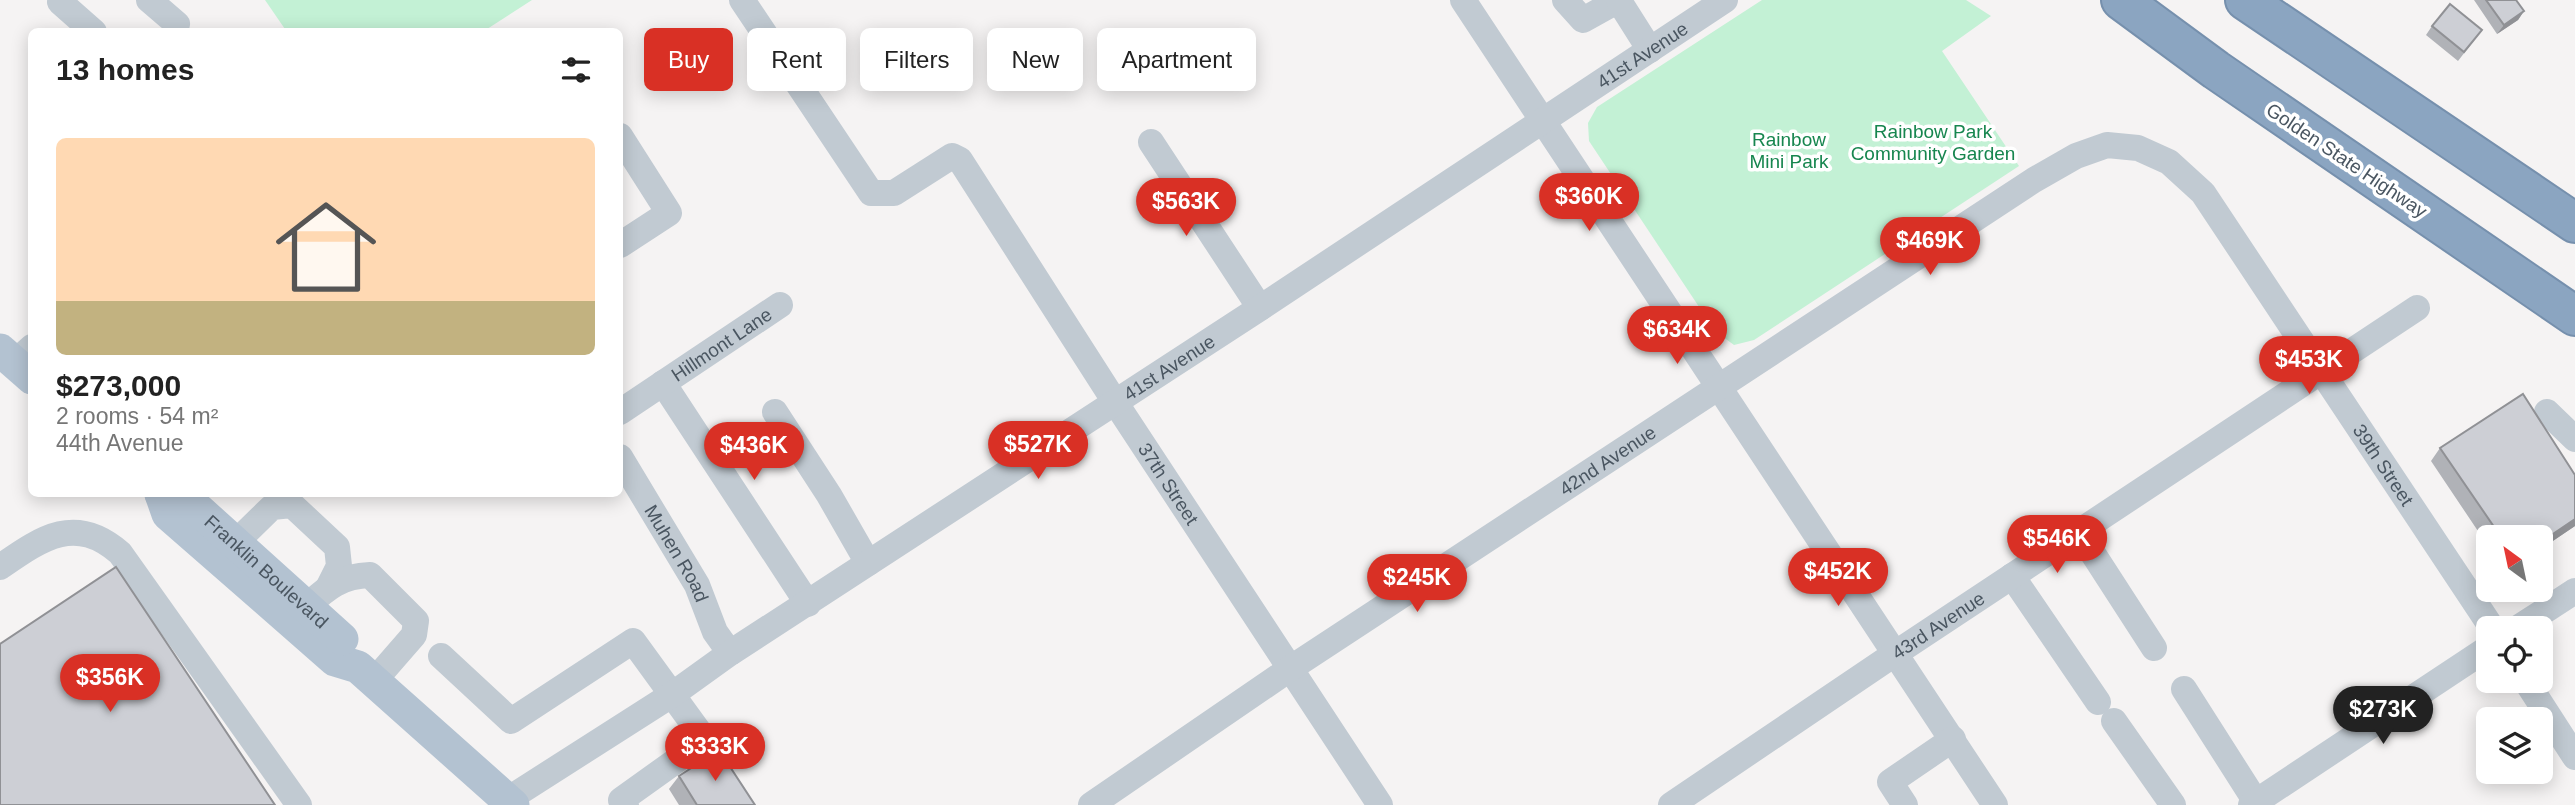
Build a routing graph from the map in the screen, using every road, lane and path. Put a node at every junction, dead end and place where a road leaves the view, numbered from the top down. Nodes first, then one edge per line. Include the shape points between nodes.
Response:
1 (61, 0) edge
2 (149, 0) edge
3 (742, 0) edge
4 (1463, 0) edge
5 (1565, 0) edge
6 (1725, 0) edge
7 (2121, 0) edge
8 (2245, 0) edge
9 (1619, 1) edge
10 (89, 28) edge
11 (176, 28) edge
12 (1650, 50) junction
13 (1543, 121) junction
14 (623, 141) edge
15 (1151, 142) dead end
16 (2138, 148) joint
17 (2575, 223) edge
18 (623, 243) edge
19 (2509, 270) junction
20 (780, 305) dead end
21 (1260, 308) junction
22 (2417, 308) dead end
23 (2575, 316) edge
24 (2575, 332) edge
25 (2322, 372) junction
26 (663, 383) junction
27 (1719, 387) junction
28 (1115, 402) junction
29 (623, 410) edge
30 (775, 412) dead end
31 (2547, 412) dead end
32 (2575, 439) edge
33 (623, 462) edge
34 (162, 497) edge
35 (184, 497) edge
36 (2079, 532) junction
37 (236, 542) junction
38 (868, 563) junction
39 (0, 567) edge
40 (2012, 576) junction
41 (2575, 591) edge
42 (318, 596) junction
43 (808, 604) junction
44 (2484, 616) edge
45 (2536, 616) edge
46 (2154, 648) dead end
47 (730, 653) junction
48 (1896, 653) junction
49 (440, 656) dead end
50 (2476, 656) edge
51 (1291, 668) junction
52 (366, 674) junction
53 (2184, 689) dead end
54 (2534, 693) edge
55 (673, 694) junction
56 (1953, 739) junction
57 (2575, 757) edge
58 (510, 803) edge
59 (2253, 803) edge
60 (299, 805) edge
61 (626, 805) edge
62 (1091, 805) edge
63 (1380, 805) edge
64 (1671, 805) edge
65 (1905, 805) edge
66 (1995, 805) edge
67 (2173, 805) edge

1 - 10 street
2 - 11 street
3 - 28 street, 37th Street via 871,193 894,193 952,156 960,160
4 - 13 street
5 - 9 street via 1583,20
6 - 12 street, 41st Avenue
7 - 19 highway, Golden State Highway
8 - 17 highway
9 - 12 street
12 - 13 street, 41st Avenue
13 - 21 street, 41st Avenue
13 - 27 street
14 - 18 street via 669,213
15 - 21 street
16 - 25 street, 39th Street via 2169,162 2203,193
16 - 27 street, 42nd Avenue via 2107,145 2076,156
19 - 23 highway, Golden State Highway
19 - 24 highway
20 - 26 street, Hillmont Lane
21 - 28 street, 41st Avenue
22 - 25 street, 43rd Avenue
25 - 36 street, 43rd Avenue
25 - 44 street, 39th Street
26 - 29 street, Hillmont Lane
26 - 43 street, Hillmont Lane
27 - 48 street
27 - 51 street, 42nd Avenue
28 - 38 street, 41st Avenue
28 - 51 street, 37th Street
30 - 38 street
31 - 32 street
33 - 47 street, Muhen Road via 697,585 715,632
34 - 52 main road, Franklin Boulevard via 168,514 291,623 335,660
35 - 37 main road, Franklin Boulevard
36 - 40 street, 43rd Avenue
36 - 46 street
37 - 42 main road, Franklin Boulevard
37 - 42 street via 272,507 292,505 337,547 339,566
38 - 43 street, 41st Avenue
39 - 60 street via 48,536 89,534 107,542 120,553
40 - 48 street, 43rd Avenue
40 - 67 street
41 - 45 street
42 - 52 main road, Franklin Boulevard
42 - 52 street via 355,576 370,575 416,621 414,635
43 - 47 street, 41st Avenue
47 - 55 street, 41st Avenue
48 - 56 street
48 - 64 street, 43rd Avenue
49 - 55 street via 511,721 633,641
50 - 59 street
51 - 62 street, 42nd Avenue
51 - 63 street, 37th Street
52 - 58 main road, Franklin Boulevard
53 - 59 street
54 - 57 street
55 - 58 street, 41st Avenue
55 - 61 street via 705,740 621,800
56 - 65 street via 1890,782
56 - 66 street

